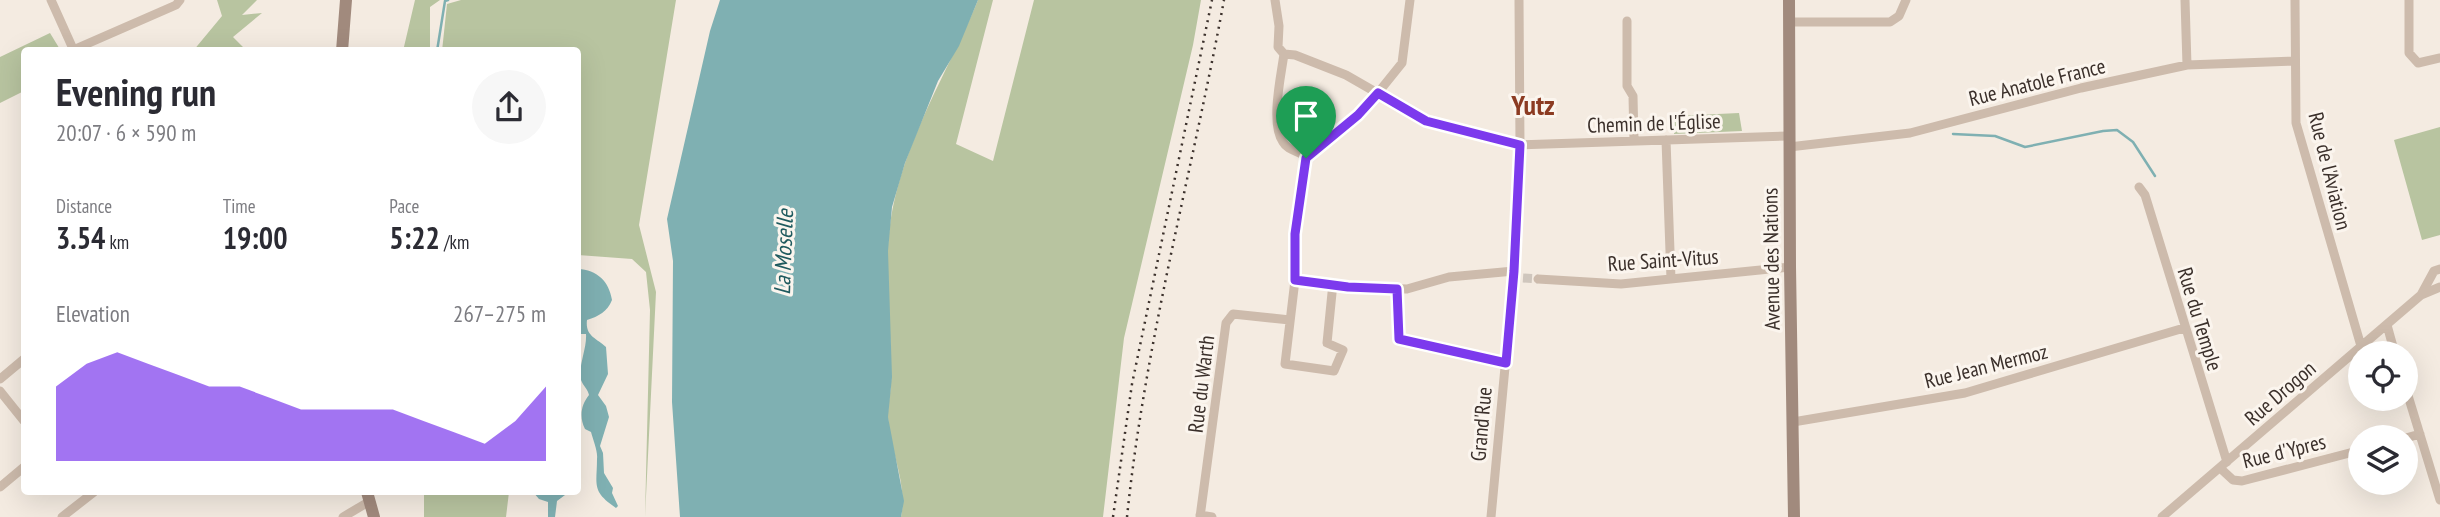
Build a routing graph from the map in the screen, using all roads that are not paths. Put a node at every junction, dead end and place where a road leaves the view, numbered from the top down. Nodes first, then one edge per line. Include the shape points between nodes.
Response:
1 (51, 0) edge
2 (180, 0) edge
3 (346, 0) edge
4 (1275, 0) edge
5 (1410, 0) edge
6 (1519, 0) edge
7 (1788, 0) edge
8 (1906, 0) edge
9 (2185, 0) edge
10 (2295, 0) edge
11 (2409, 0) edge
12 (1627, 22) dead end
13 (1789, 22) junction
14 (73, 47) edge
15 (81, 47) edge
16 (342, 47) edge
17 (1281, 51) junction
18 (2440, 58) edge
19 (2295, 61) junction
20 (2187, 65) junction
21 (1378, 93) junction
22 (1666, 140) junction
23 (1634, 141) junction
24 (1789, 142) junction
25 (1520, 145) junction
26 (1306, 158) junction
27 (2139, 187) dead end
28 (1790, 267) junction
29 (2440, 269) edge
30 (1517, 276) junction
31 (1538, 279) tunnel mouth
32 (1671, 279) junction
33 (1295, 280) junction
34 (1333, 283) junction
35 (2440, 287) edge
36 (1397, 289) junction
37 (2421, 295) junction
38 (1290, 320) junction
39 (2387, 325) junction
40 (2184, 328) junction
41 (2360, 341) edge
42 (2367, 341) edge
43 (2391, 341) edge
44 (2348, 357) edge
45 (21, 362) edge
46 (1506, 363) junction
47 (0, 379) edge
48 (0, 391) edge
49 (2413, 411) edge
50 (21, 417) edge
51 (1793, 422) junction
52 (2420, 434) joint
53 (2348, 453) edge
54 (2223, 465) junction
55 (21, 470) edge
56 (0, 487) edge
57 (90, 495) edge
58 (369, 496) edge
59 (2440, 500) edge
60 (1200, 516) edge
61 (62, 517) edge
62 (343, 517) edge
63 (374, 517) edge
64 (1212, 517) edge
65 (1492, 517) edge
66 (1794, 517) edge
67 (2162, 517) edge

1 - 14 street
2 - 15 street
3 - 16 main road
4 - 17 street
5 - 21 street via 1402,63
6 - 25 street, Grand'Rue
7 - 13 main road, Avenue des Nations
8 - 13 street via 1899,16 1890,22
9 - 20 street
10 - 19 street, Rue de l'Aviation
11 - 18 street via 2409,53 2418,63
12 - 23 street via 1627,86 1633,96
13 - 24 main road, Avenue des Nations
17 - 21 street, Chemin de l'Église
17 - 26 street via 1278,129 1282,142
19 - 20 street, Rue Anatole France
19 - 41 street, Rue de l'Aviation via 2296,123
20 - 24 street, Rue Anatole France via 1910,134
21 - 25 street, Chemin de l'Église via 1426,121
21 - 26 street
22 - 23 street, Chemin de l'Église
22 - 24 street, Chemin de l'Église
22 - 32 street
23 - 25 street, Chemin de l'Église
24 - 28 main road, Avenue des Nations
25 - 30 street, Grand'Rue
26 - 33 street via 1295,234
27 - 40 street, Rue du Temple
28 - 32 street, Rue Saint-Vitus
28 - 51 main road, Avenue des Nations
29 - 37 street, Rue Drogon via 2434,271
30 - 36 street via 1449,277
30 - 46 street, Grand'Rue
31 - 32 street, Rue Saint-Vitus via 1621,284
33 - 34 street
33 - 38 street
34 - 36 street
34 - 38 street via 1327,343 1343,350 1334,371 1286,364
35 - 37 street, Rue Drogon
36 - 46 street via 1399,339
37 - 39 street, Rue Drogon
38 - 60 street, Rue du Warth via 1233,314 1226,323
39 - 42 street, Rue Drogon
39 - 43 street
40 - 51 street, Rue Jean Mermoz via 1965,393
40 - 54 street, Rue du Temple
44 - 54 street, Rue Drogon
45 - 47 street
46 - 65 street, Grand'Rue
48 - 50 street
49 - 52 street
51 - 66 main road, Avenue des Nations
52 - 59 street
53 - 54 street, Rue d'Ypres via 2242,481 2233,480
54 - 67 street, Rue Drogon
55 - 56 street
57 - 61 street
58 - 62 street
58 - 63 main road
60 - 64 street

